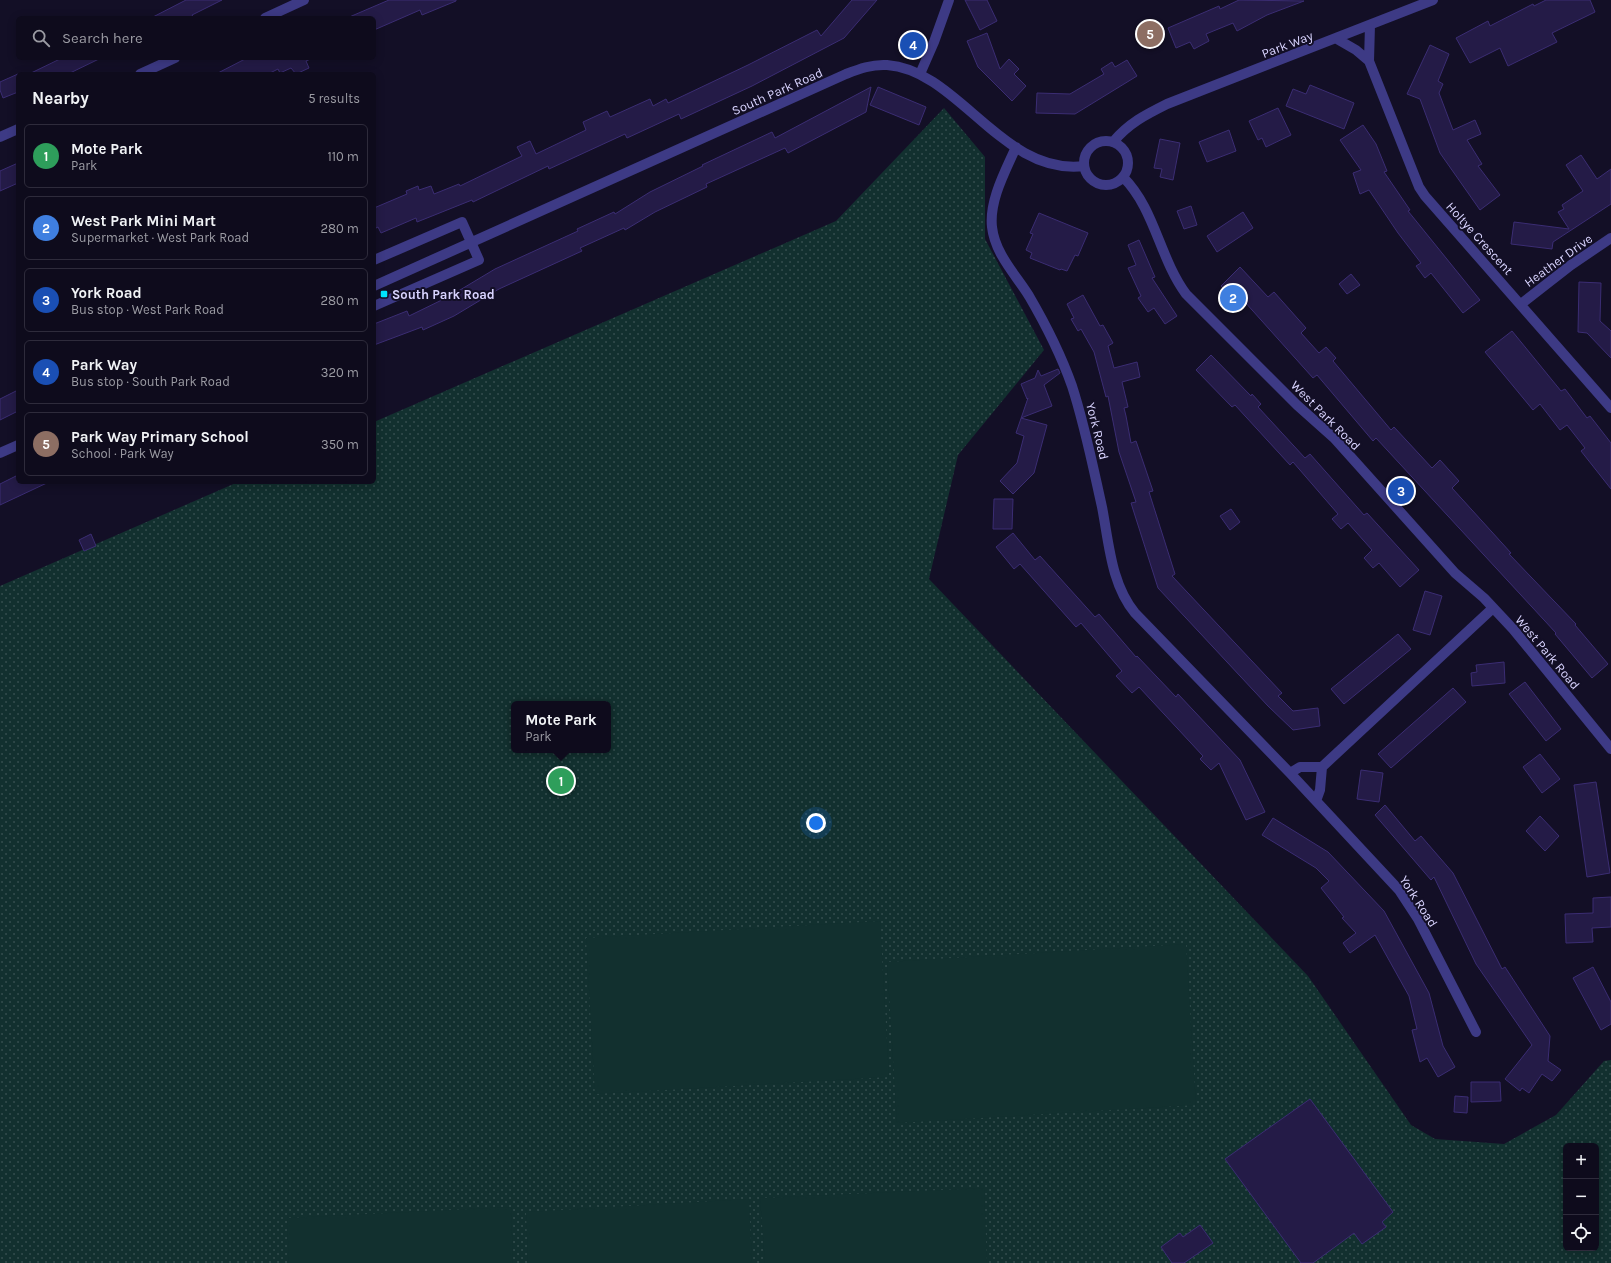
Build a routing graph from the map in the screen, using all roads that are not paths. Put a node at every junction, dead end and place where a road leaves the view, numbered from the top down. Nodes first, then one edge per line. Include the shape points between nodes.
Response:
1 (304, 0) edge
2 (949, 0) edge
3 (1433, 0) edge
4 (269, 16) edge
5 (1370, 25) junction
6 (1337, 39) junction
7 (171, 60) edge
8 (1369, 61) junction
9 (144, 72) edge
10 (920, 74) junction
11 (16, 130) edge
12 (0, 137) edge
13 (1113, 142) junction
14 (1016, 147) junction
15 (1084, 166) junction
16 (1123, 177) junction
17 (1611, 238) edge
18 (472, 243) junction
19 (376, 259) edge
20 (376, 285) edge
21 (1521, 304) junction
22 (376, 305) edge
23 (1611, 408) edge
24 (16, 446) edge
25 (0, 454) edge
26 (1493, 608) junction
27 (1611, 749) edge
28 (1322, 767) junction
29 (1290, 773) junction
30 (1316, 801) junction
31 (1476, 1032) dead end

1 - 4 street
2 - 10 street
3 - 5 street, Park Way
5 - 6 street, Park Way
5 - 8 street, Holtye Crescent
6 - 8 street, Holtye Crescent
6 - 13 street, Park Way via 1150,112 1125,128
7 - 9 street
8 - 21 street, Holtye Crescent via 1422,192
10 - 14 street, South Park Road via 940,87 995,134
10 - 18 street, South Park Road via 888,65 862,68
11 - 12 street
13 - 15 street via 1103,141 1093,145 1087,153
13 - 16 street via 1122,148 1127,157 1128,167
14 - 15 street, South Park Road via 1058,166
14 - 29 street, York Road via 996,198 992,217 994,235 1008,266 1042,319 1059,352 1072,386 1122,593 1141,618
15 - 16 street via 1090,177 1100,184 1110,184
16 - 26 street, West Park Road via 1135,188 1143,201 1166,261 1186,294 1297,405 1334,438 1455,573
17 - 21 street, Heather Drive
18 - 19 street via 462,222
18 - 20 street, South Park Road
18 - 22 street via 479,260
21 - 23 street, Holtye Crescent
24 - 25 street
26 - 27 street, West Park Road via 1528,646
26 - 28 street
28 - 29 street via 1300,768
28 - 30 street via 1320,790
29 - 30 street, York Road
30 - 31 street, York Road via 1408,902

